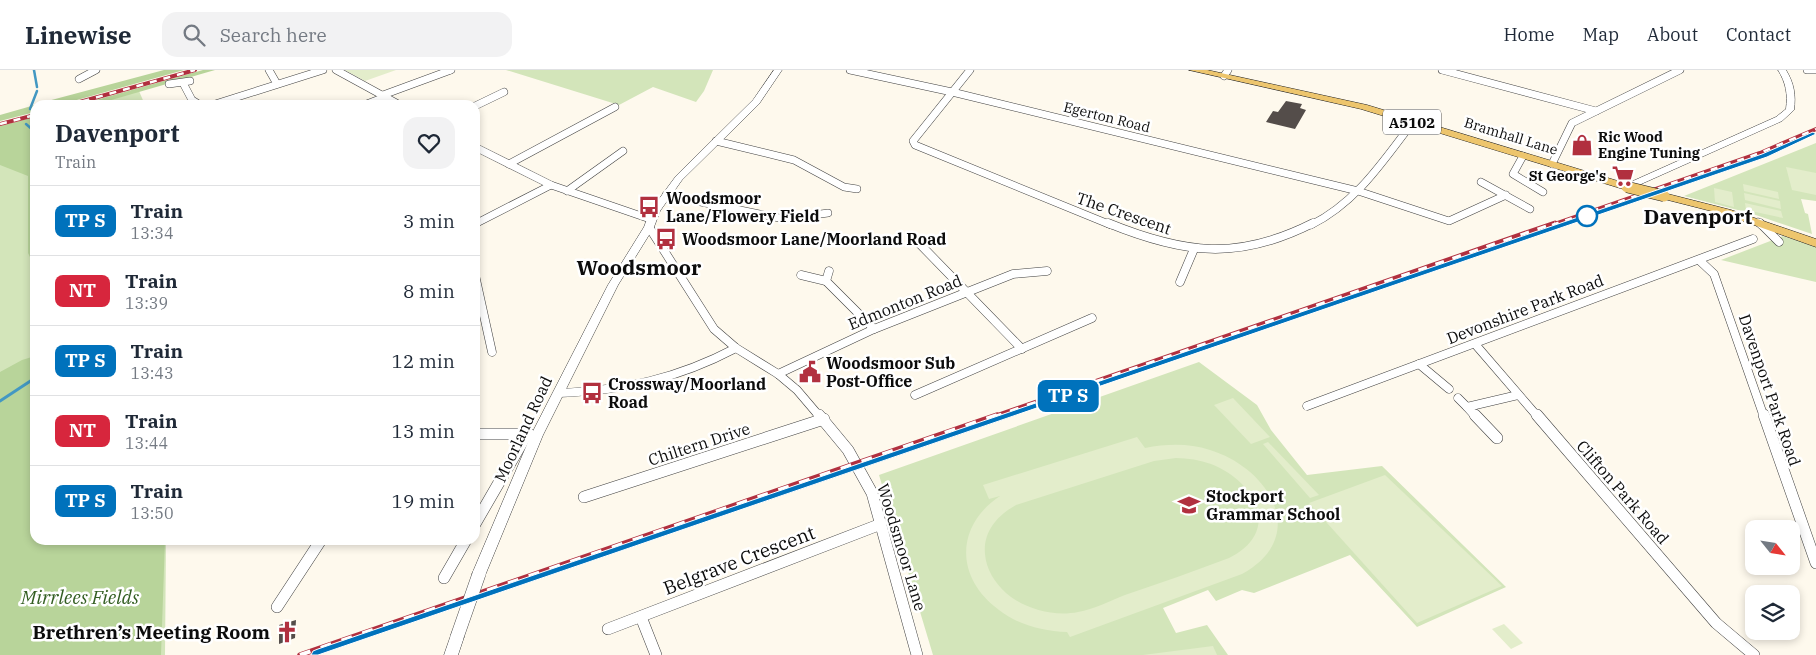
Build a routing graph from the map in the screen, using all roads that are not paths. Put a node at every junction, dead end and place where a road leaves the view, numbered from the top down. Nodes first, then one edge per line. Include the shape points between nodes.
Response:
1 (96, 70) edge
2 (269, 70) edge
3 (323, 70) edge
4 (336, 70) edge
5 (451, 70) edge
6 (778, 70) edge
7 (850, 70) edge
8 (970, 70) edge
9 (1194, 70) edge
10 (1442, 70) edge
11 (1680, 70) edge
12 (1782, 70) edge
13 (1807, 70) edge
14 (1816, 70) edge
15 (1226, 73) edge
16 (78, 80) dead end
17 (190, 80) dead end
18 (182, 83) junction
19 (169, 84) dead end
20 (277, 84) junction
21 (504, 92) dead end
22 (952, 92) junction
23 (384, 96) junction
24 (194, 100) edge
25 (227, 100) edge
26 (375, 100) edge
27 (391, 100) edge
28 (480, 104) edge
29 (615, 107) dead end
30 (1596, 111) junction
31 (1413, 122) junction
32 (716, 141) junction
33 (480, 150) edge
34 (623, 152) dead end
35 (1523, 156) junction
36 (508, 164) junction
37 (1552, 164) junction
38 (1652, 176) junction
39 (1481, 182) dead end
40 (551, 186) junction
41 (1627, 187) junction
42 (857, 189) dead end
43 (567, 190) junction
44 (1543, 192) dead end
45 (1356, 193) junction
46 (666, 195) junction
47 (1506, 195) junction
48 (1668, 196) junction
49 (1530, 209) dead end
50 (828, 213) dead end
51 (1428, 220) dead end
52 (480, 222) edge
53 (1758, 222) junction
54 (649, 223) junction
55 (912, 236) dead end
56 (1753, 239) dead end
57 (1779, 242) dead end
58 (1816, 242) edge
59 (1194, 249) junction
60 (1699, 260) junction
61 (828, 271) dead end
62 (1047, 271) dead end
63 (800, 275) dead end
64 (826, 281) junction
65 (1180, 282) dead end
66 (968, 292) junction
67 (480, 298) edge
68 (1092, 318) dead end
69 (874, 330) junction
70 (1475, 344) junction
71 (736, 348) junction
72 (1022, 349) junction
73 (492, 352) dead end
74 (1420, 364) junction
75 (778, 374) junction
76 (1449, 389) dead end
77 (558, 393) junction
78 (915, 395) dead end
79 (1518, 395) junction
80 (1458, 398) dead end
81 (1307, 406) dead end
82 (1467, 407) junction
83 (824, 419) junction
84 (480, 434) edge
85 (532, 434) junction
86 (1497, 438) dead end
87 (584, 497) dead end
88 (480, 516) edge
89 (881, 524) junction
90 (318, 545) edge
91 (463, 545) edge
92 (1816, 563) edge
93 (444, 578) dead end
94 (277, 607) dead end
95 (641, 617) junction
96 (608, 628) dead end
97 (451, 655) edge
98 (656, 655) edge
99 (917, 655) edge
100 (1754, 655) edge

1 - 16 street
2 - 20 street
3 - 20 street
4 - 23 street
5 - 23 street
6 - 32 street via 756,102
7 - 22 street, Egerton Road
8 - 22 street, The Crescent
9 - 15 main road, Bramhall Lane / A5102
10 - 30 street via 1481,77
11 - 30 street
12 - 38 street via 1792,90 1790,110 1778,119
13 - 14 street
15 - 31 main road, Bramhall Lane / A5102
17 - 18 street
18 - 19 street
18 - 24 street
20 - 25 street
21 - 28 street
22 - 45 street, Egerton Road
22 - 59 street, The Crescent via 913,141 915,145 1132,233
23 - 26 street
23 - 27 street
29 - 36 street
30 - 37 street via 1569,127
31 - 35 main road, Bramhall Lane / A5102
31 - 45 street, The Crescent
32 - 42 street via 794,160 844,187
32 - 46 street
33 - 36 street
34 - 43 street
35 - 37 main road, Bramhall Lane / A5102
35 - 44 street via 1513,174
36 - 40 street
37 - 41 main road, Bramhall Lane / A5102
38 - 41 street
38 - 48 street via 1652,186
39 - 47 street
40 - 43 street
40 - 52 street
41 - 48 main road, Bramhall Lane / A5102, bridge
43 - 54 street
45 - 47 street via 1449,222
45 - 51 street
45 - 59 street, The Crescent via 1314,224 1276,241
46 - 50 street via 784,219
46 - 54 street
47 - 49 street
48 - 53 main road, Bramhall Lane / A5102
53 - 57 street
53 - 58 main road, Bramhall Lane / A5102
54 - 71 street, Woodsmoor Lane via 714,329
54 - 77 street, Moorland Road
55 - 66 street
56 - 60 street, Devonshire Park Road
59 - 65 street
60 - 70 street, Devonshire Park Road
60 - 92 street, Davenport Park Road via 1714,274
61 - 64 street
62 - 66 street, Edmonton Road via 1013,274
63 - 64 street
64 - 69 street
66 - 69 street, Edmonton Road
66 - 72 street
67 - 73 street
68 - 72 street
69 - 75 street, Edmonton Road
70 - 74 street, Devonshire Park Road
70 - 79 street, Clifton Park Road
71 - 75 street, Woodsmoor Lane
71 - 77 street via 706,364 639,386 602,392
72 - 78 street
74 - 76 street
74 - 81 street, Devonshire Park Road
75 - 83 street, Woodsmoor Lane
77 - 85 street, Moorland Road
79 - 82 street
79 - 100 street, Clifton Park Road via 1716,623
80 - 82 street
82 - 86 street
83 - 87 street, Chiltern Drive
83 - 89 street, Woodsmoor Lane via 857,464 872,493
84 - 85 street
85 - 88 street
85 - 97 street, Moorland Road, bridge
89 - 95 street, Belgrave Crescent
89 - 99 street, Woodsmoor Lane
90 - 94 street
91 - 93 street
95 - 96 street, Belgrave Crescent
95 - 98 street

